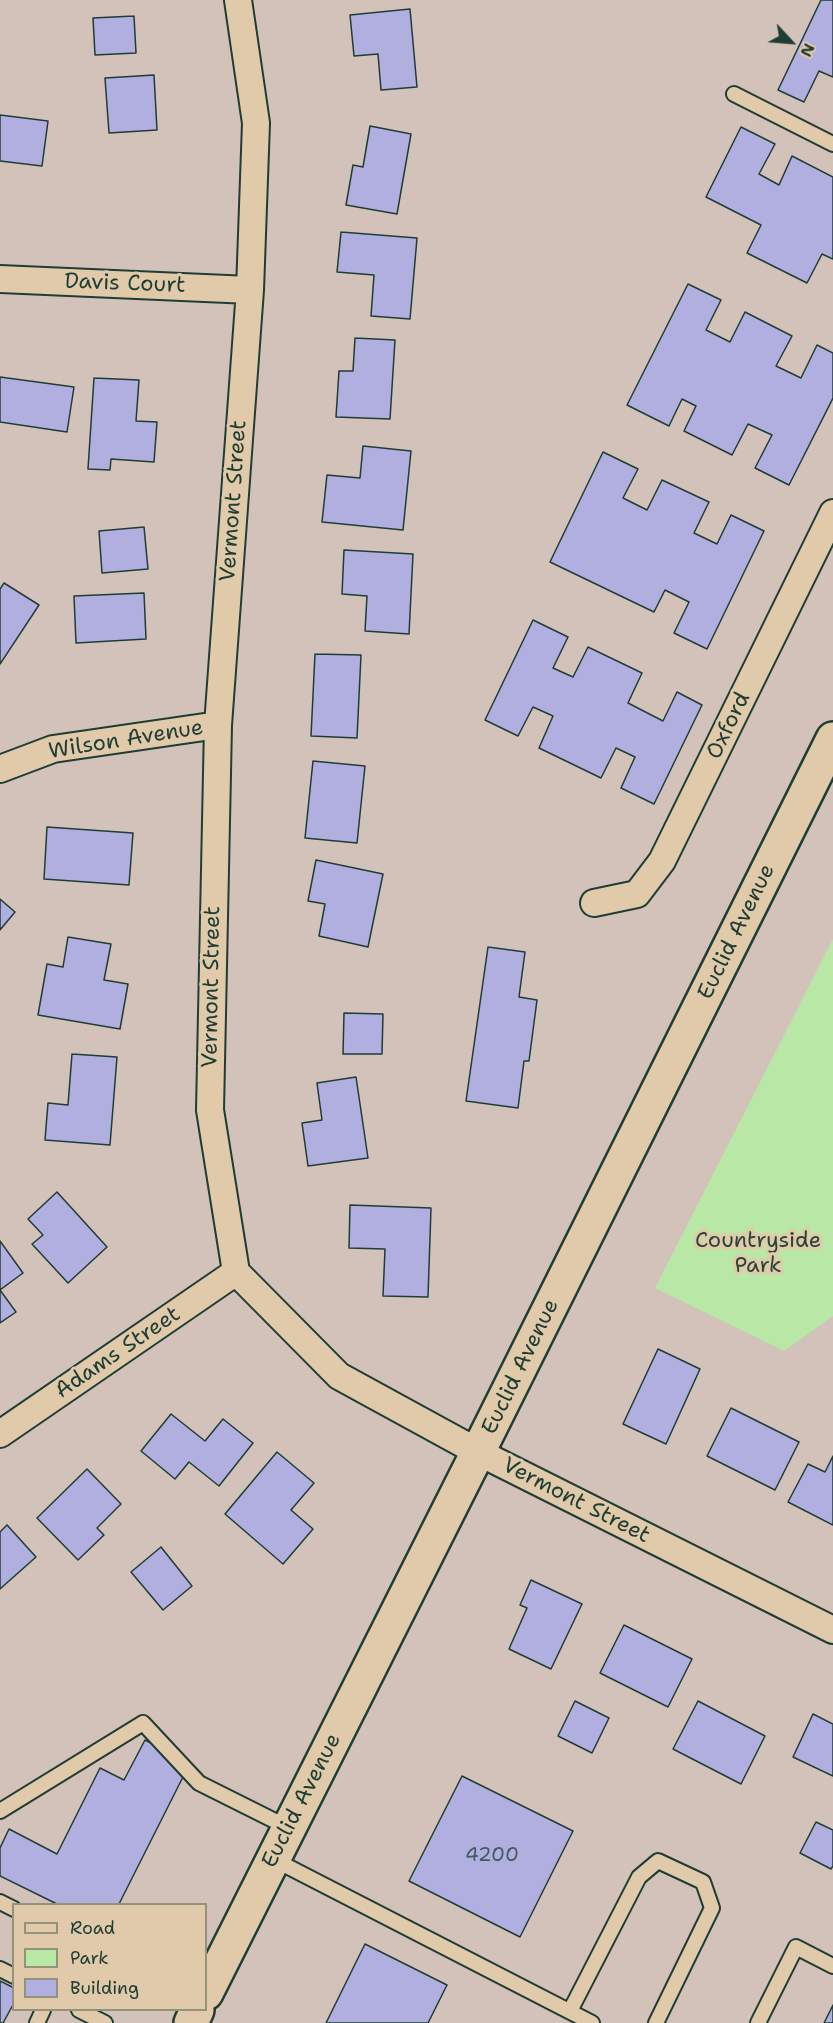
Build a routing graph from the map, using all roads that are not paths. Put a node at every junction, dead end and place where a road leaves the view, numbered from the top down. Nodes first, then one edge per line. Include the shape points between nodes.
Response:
1 (238, 0) edge
2 (734, 94) dead end
3 (833, 144) edge
4 (0, 279) edge
5 (250, 290) junction
6 (833, 513) edge
7 (218, 725) junction
8 (833, 739) edge
9 (0, 769) edge
10 (594, 903) dead end
11 (236, 1272) junction
12 (0, 1434) edge
13 (478, 1452) junction
14 (833, 1630) edge
15 (0, 1812) edge
16 (289, 1828) junction
17 (273, 1859) junction
18 (833, 1966) edge
19 (207, 1992) edge
20 (81, 2011) edge
21 (570, 2011) junction
22 (105, 2023) edge
23 (592, 2023) edge
24 (656, 2023) edge
25 (758, 2023) edge

1 - 5 street, Vermont Street via 256,123
2 - 3 lane
4 - 5 street, Davis Court
5 - 7 street, Vermont Street
6 - 10 street, Oxford via 662,861 638,894
7 - 9 street, Wilson Avenue via 53,749
7 - 11 street, Vermont Street via 210,1110
8 - 13 main road, Euclid Avenue
11 - 12 street, Adams Street
11 - 13 street, Vermont Street via 339,1376
13 - 14 street, Vermont Street
13 - 16 main road, Euclid Avenue
15 - 16 lane via 143,1723 198,1783
16 - 17 main road, Euclid Avenue
17 - 19 main road, Euclid Avenue
17 - 21 lane
18 - 25 lane via 796,1947
20 - 22 lane
21 - 23 lane
21 - 24 lane via 639,1877 658,1861 703,1882 712,1908

